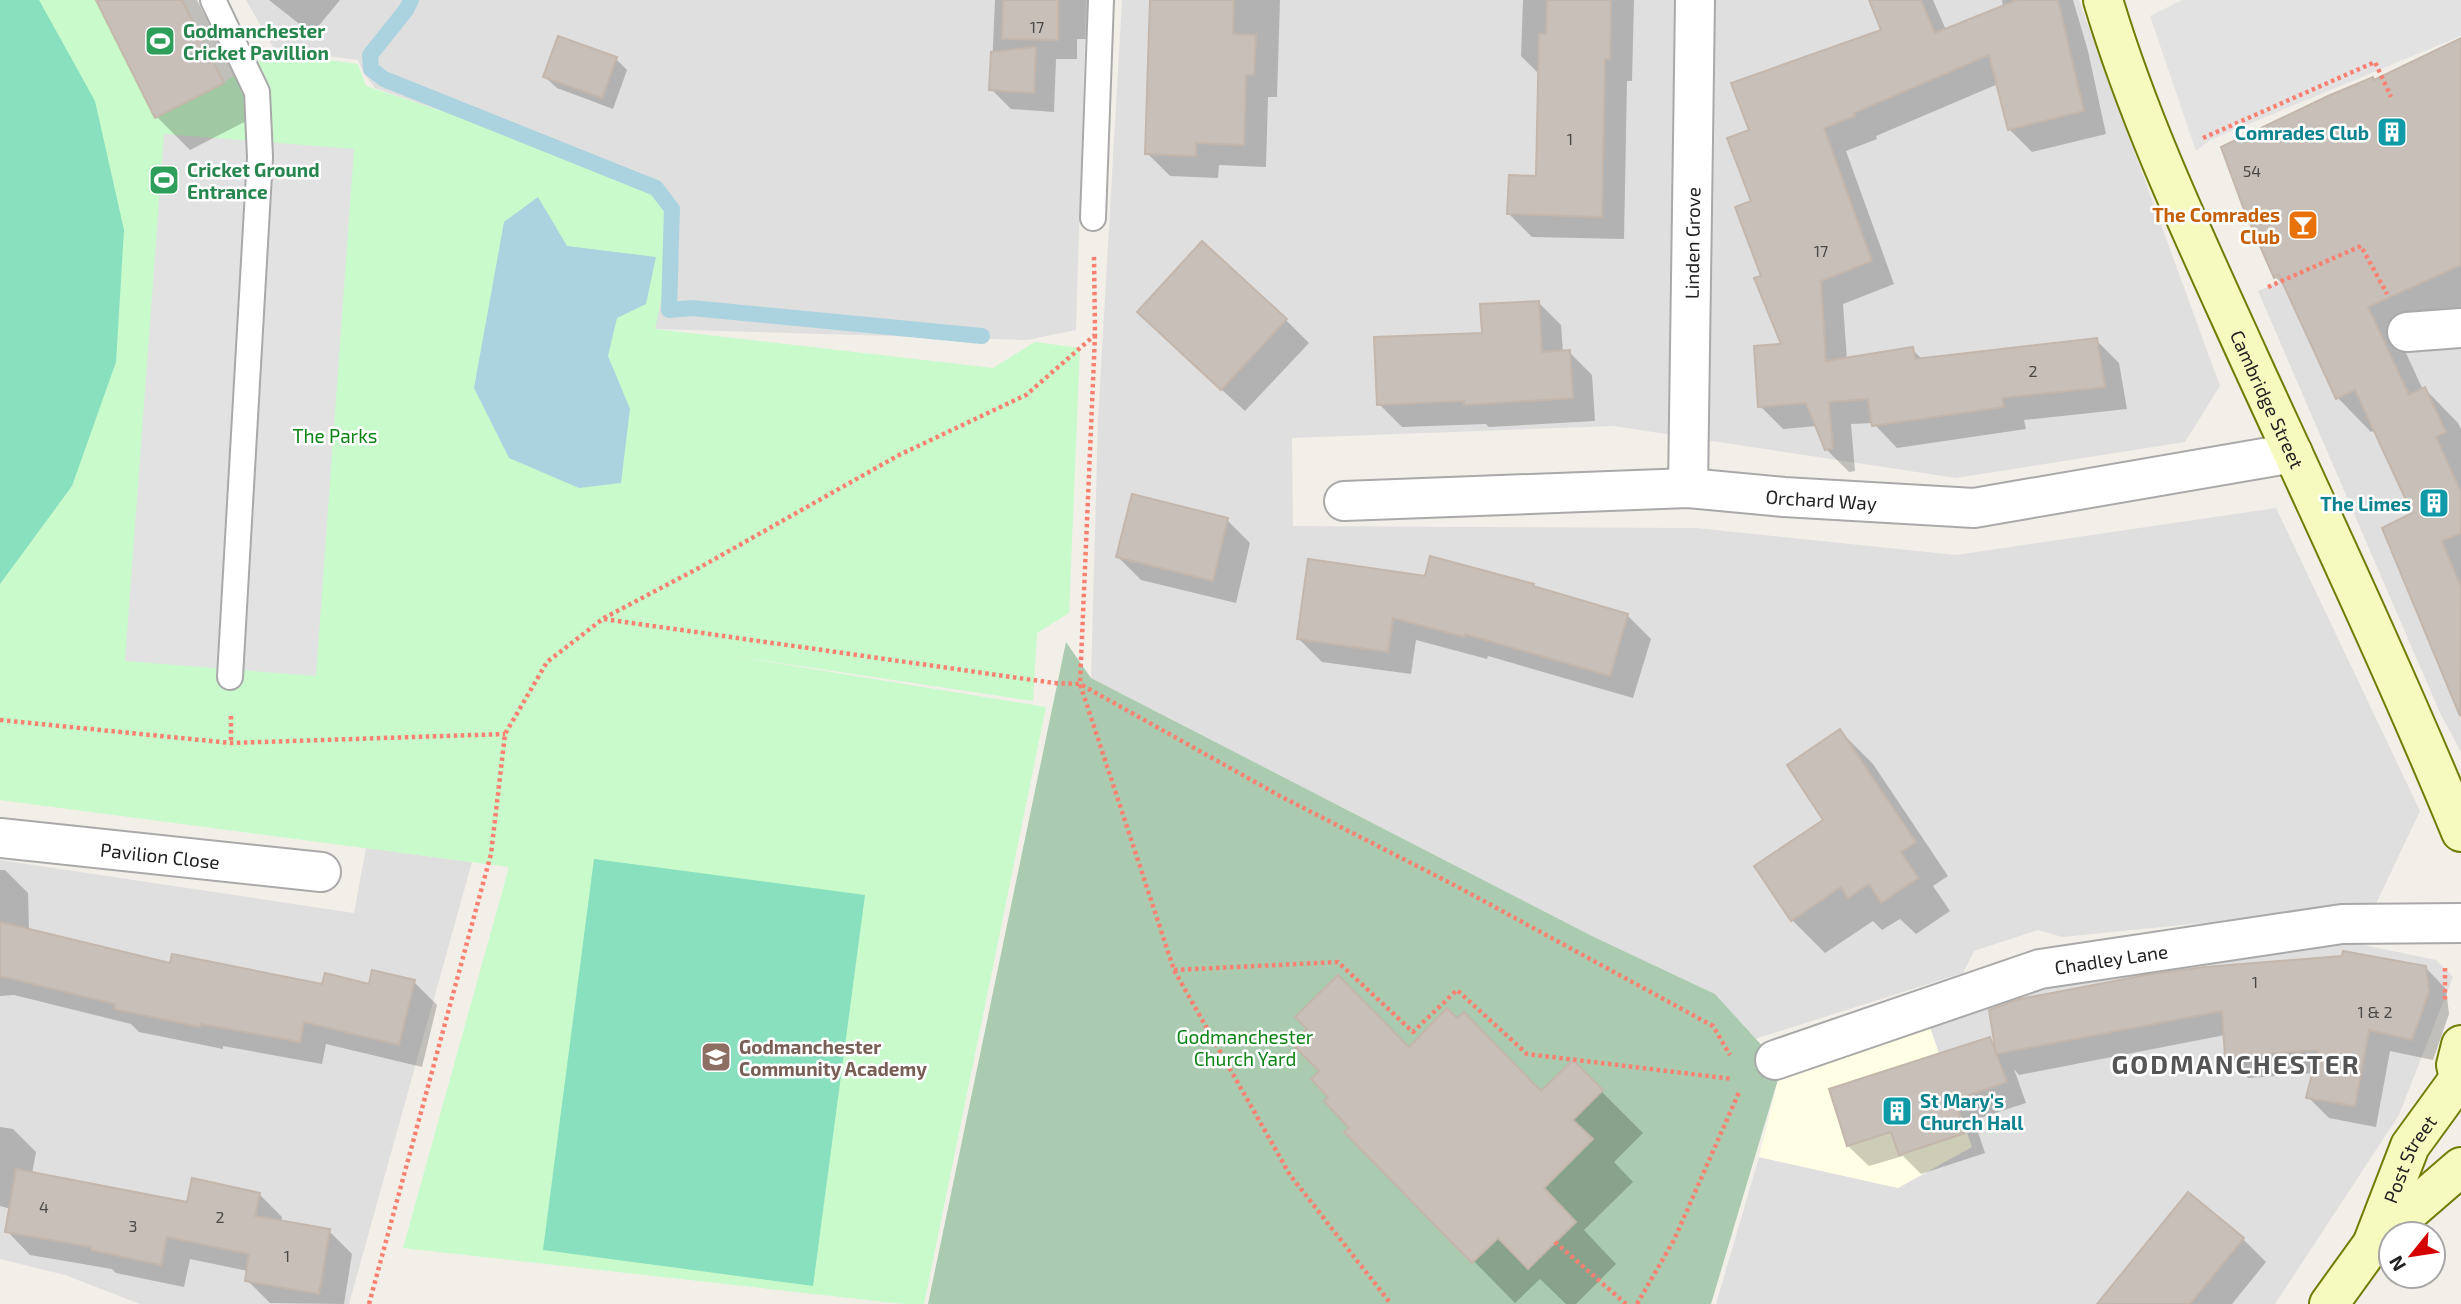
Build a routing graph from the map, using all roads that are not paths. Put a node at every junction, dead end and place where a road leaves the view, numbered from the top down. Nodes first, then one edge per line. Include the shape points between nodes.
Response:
1 (213, 0) edge
2 (1101, 0) edge
3 (1695, 0) edge
4 (2103, 0) edge
5 (1093, 218) road end
6 (2461, 328) edge
7 (2407, 332) road end
8 (2293, 453) junction
9 (1688, 488) junction
10 (1344, 501) dead end
11 (230, 677) dead end
12 (2461, 832) edge
13 (0, 838) edge
14 (321, 872) dead end
15 (2461, 923) edge
16 (1774, 1060) dead end
17 (2460, 1070) edge
18 (2461, 1167) edge
19 (2373, 1244) junction
20 (2329, 1304) edge

1 - 11 lane via 257,92 260,158
2 - 5 lane
3 - 9 street, Linden Grove
4 - 8 main road, Cambridge Street via 2159,158
6 - 7 street
8 - 9 street, Orchard Way via 1974,508
8 - 12 main road, Cambridge Street
9 - 10 street, Orchard Way
13 - 14 street, Pavilion Close
15 - 16 street, Chadley Lane via 2342,924 2040,969
17 - 19 main road, Post Street via 2410,1146
18 - 19 main road, Post Street
19 - 20 main road, Post Street

